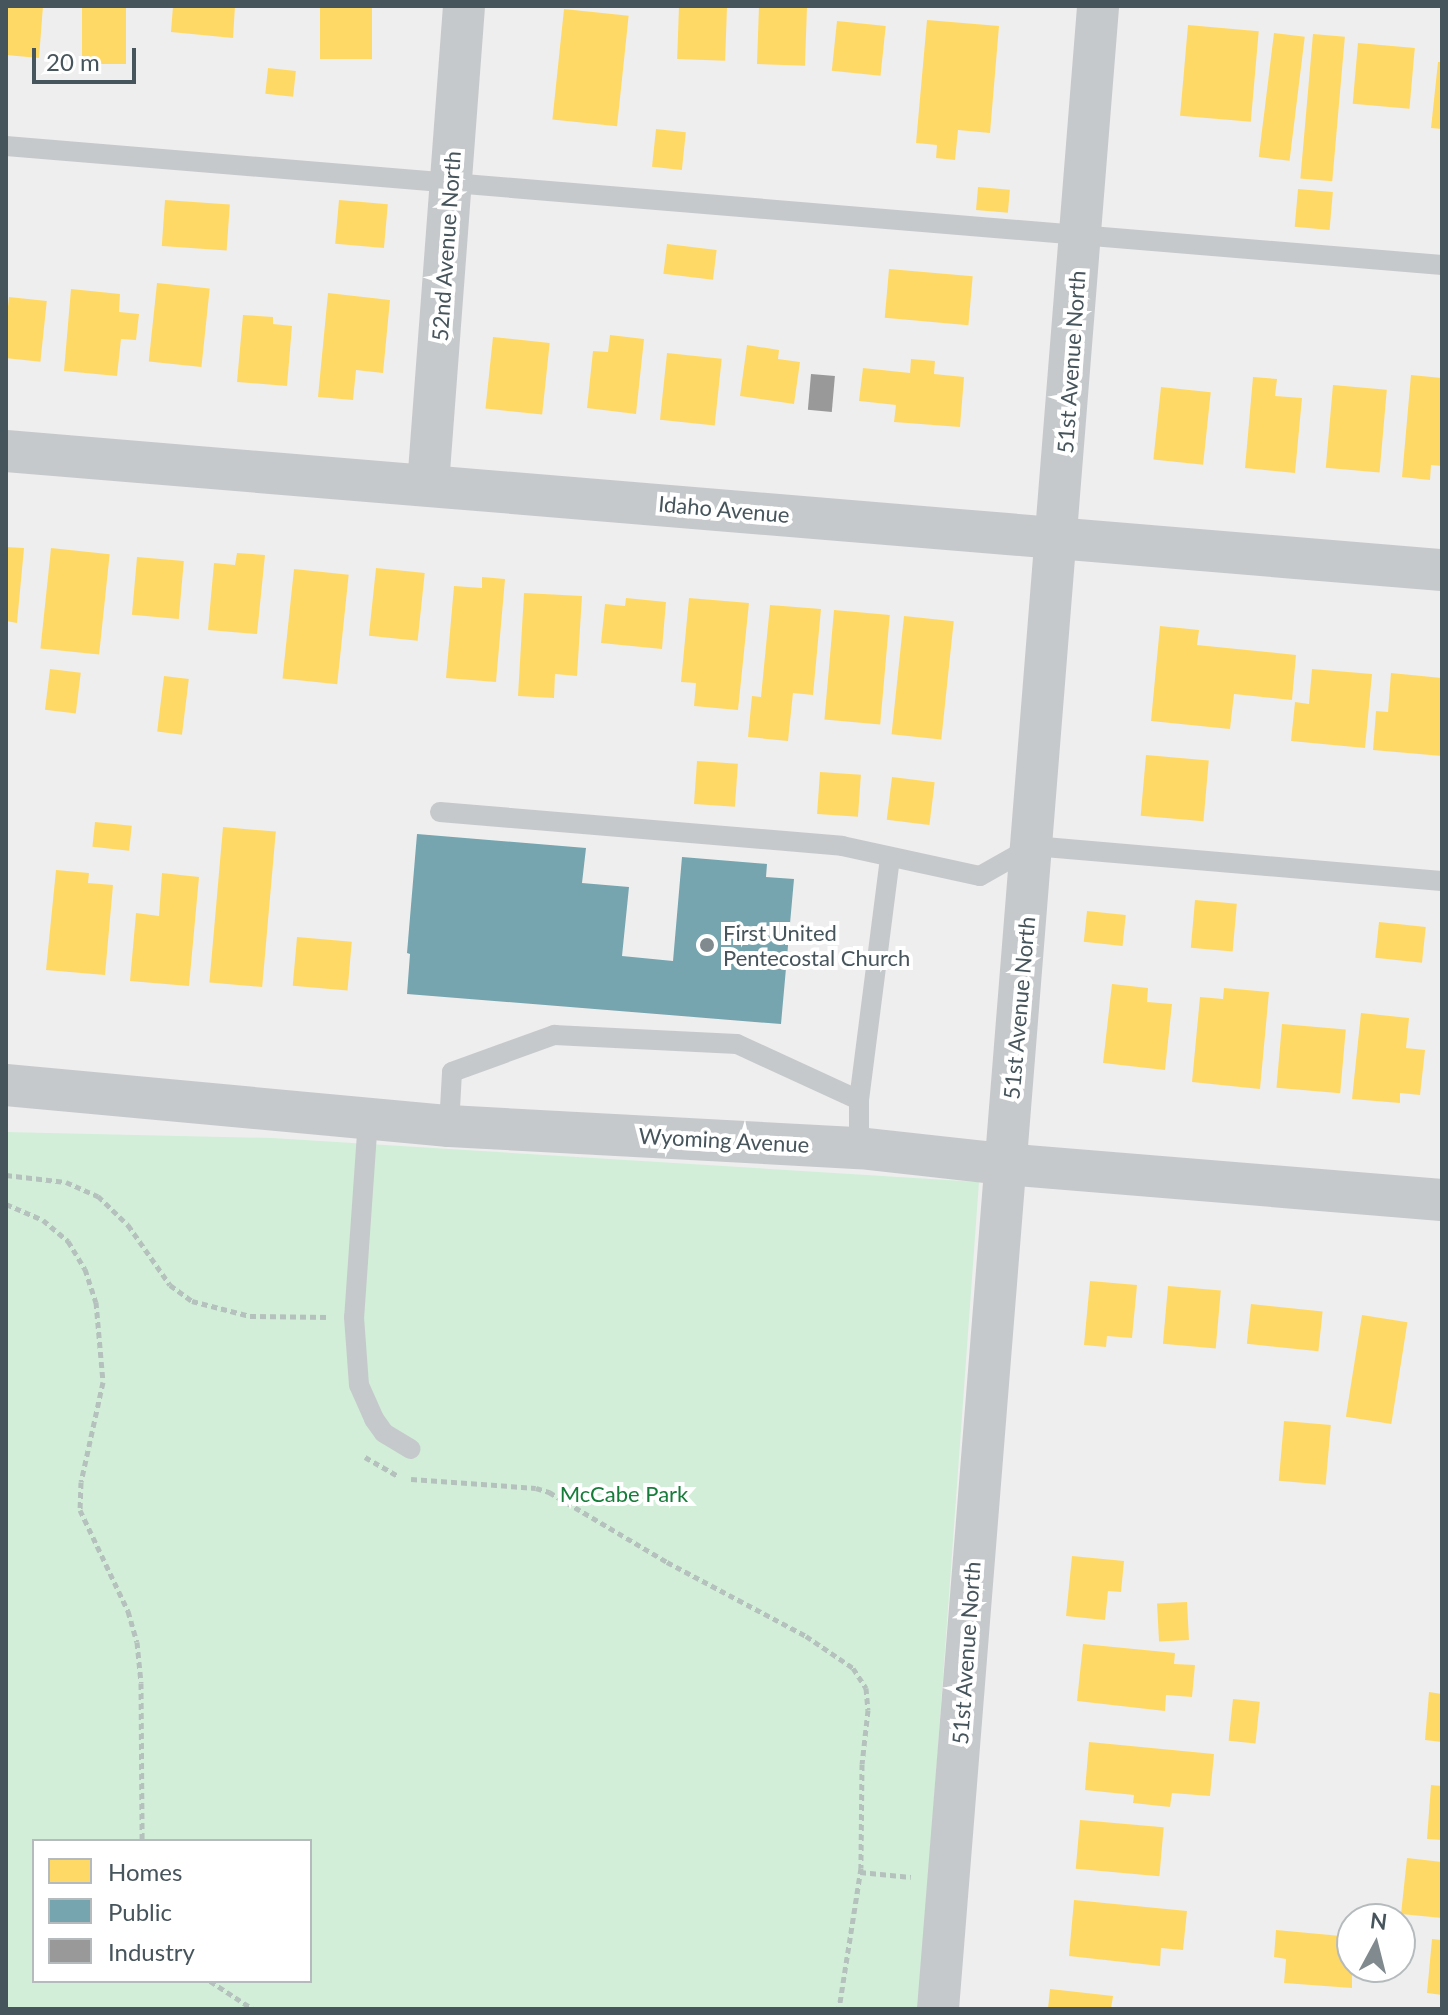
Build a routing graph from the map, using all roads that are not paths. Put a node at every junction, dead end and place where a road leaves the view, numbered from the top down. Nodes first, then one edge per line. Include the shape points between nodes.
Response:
1 (464, 6) edge
2 (1098, 6) edge
3 (6, 146) edge
4 (451, 183) junction
5 (1080, 236) junction
6 (1442, 265) edge
7 (6, 451) edge
8 (428, 485) junction
9 (1058, 536) junction
10 (1442, 570) edge
11 (440, 812) dead end
12 (1033, 846) junction
13 (890, 859) junction
14 (1442, 881) edge
15 (6, 1085) edge
16 (859, 1100) junction
17 (368, 1119) junction
18 (449, 1126) junction
19 (859, 1148) junction
20 (1004, 1164) junction
21 (1442, 1200) edge
22 (411, 1449) dead end
23 (938, 2009) edge

1 - 4 street, 52nd Avenue North
2 - 5 street, 51st Avenue North
3 - 4 lane
4 - 5 lane
4 - 8 street, 52nd Avenue North
5 - 6 lane
5 - 9 street, 51st Avenue North
7 - 8 street, Idaho Avenue
8 - 9 street, Idaho Avenue
9 - 10 street, Idaho Avenue
9 - 12 street, 51st Avenue North
11 - 13 lane via 842,846
12 - 13 lane via 980,876
12 - 14 lane
12 - 20 street, 51st Avenue North
13 - 16 lane
15 - 17 street, Wyoming Avenue
16 - 18 lane via 737,1044 554,1035 452,1072
16 - 19 lane
17 - 18 street, Wyoming Avenue
17 - 22 lane via 354,1317 357,1373 374,1419 384,1433
18 - 19 street, Wyoming Avenue
19 - 20 street, Wyoming Avenue
20 - 21 street, Wyoming Avenue
20 - 23 street, 51st Avenue North

